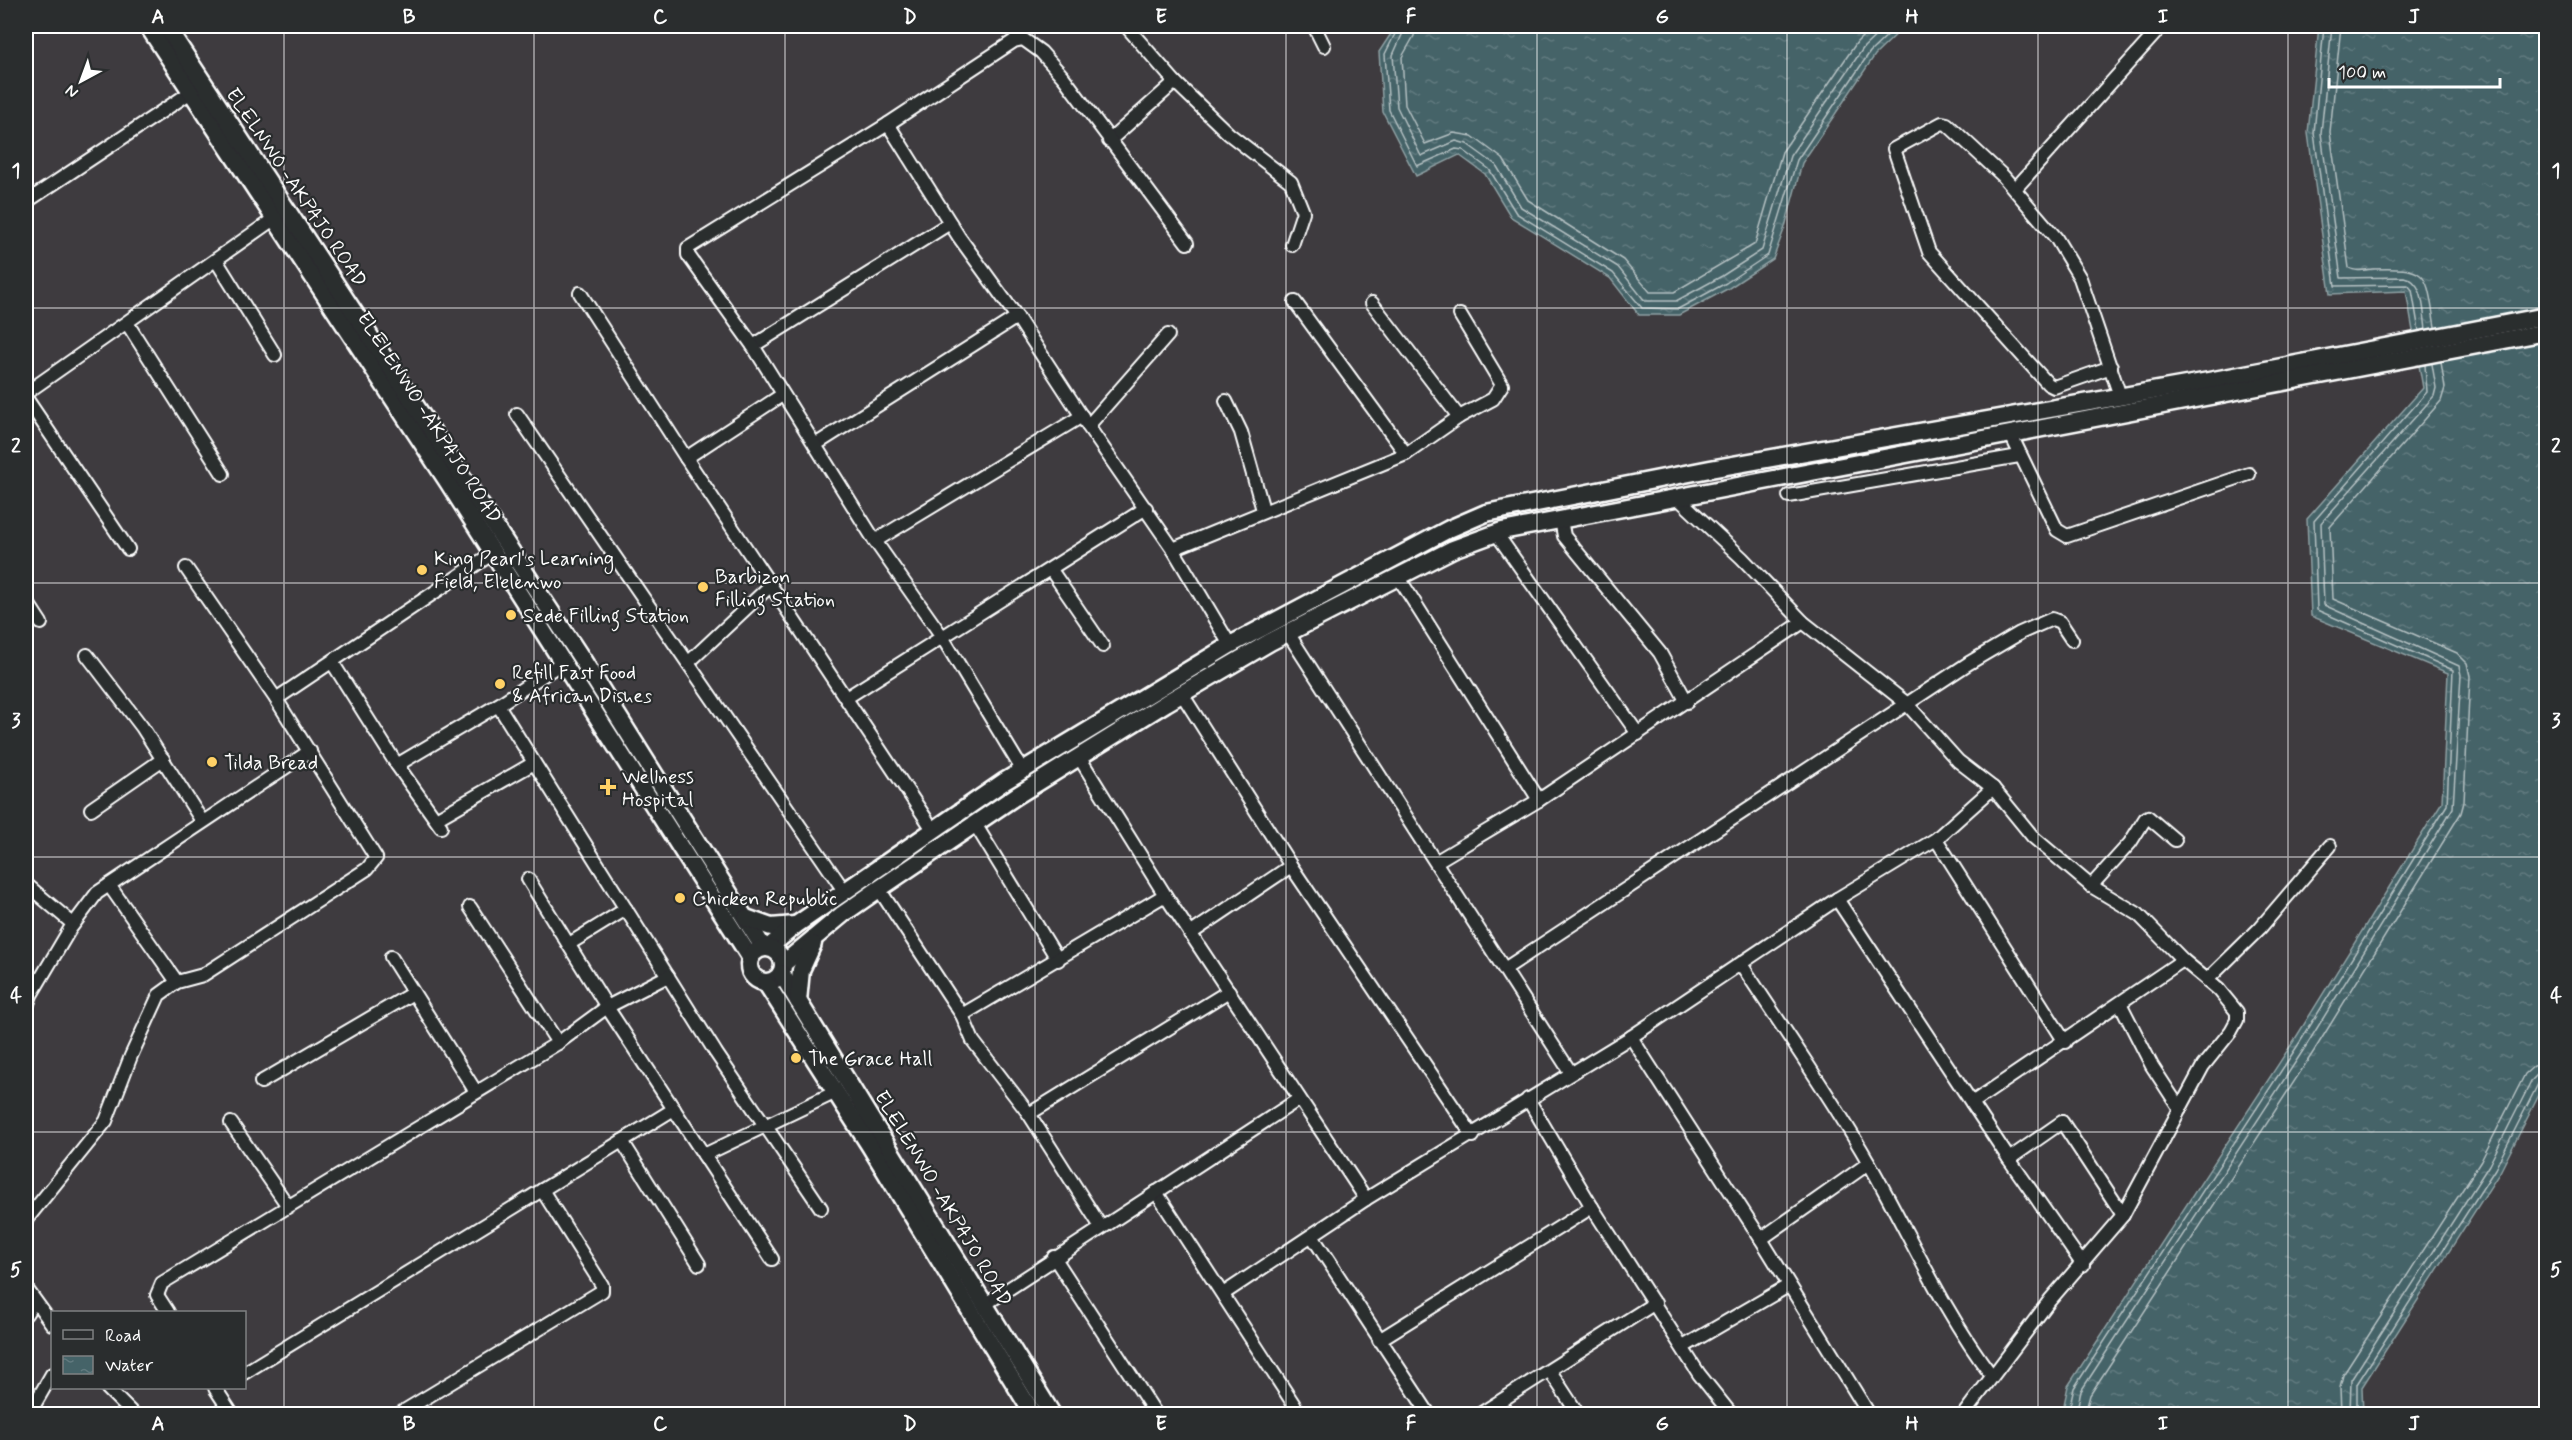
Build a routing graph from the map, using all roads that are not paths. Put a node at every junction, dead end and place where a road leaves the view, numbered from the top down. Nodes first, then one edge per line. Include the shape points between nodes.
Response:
1 (148, 26) edge
2 (166, 26) edge
3 (1016, 26) edge
4 (1126, 26) edge
5 (1314, 26) edge
6 (2162, 26) edge
7 (1023, 39) junction
8 (1324, 46) dead end
9 (1175, 82) junction
10 (191, 92) junction
11 (888, 124) junction
12 (1109, 141) junction
13 (2015, 189) junction
14 (26, 202) edge
15 (274, 218) junction
16 (950, 222) junction
17 (1187, 243) dead end
18 (1292, 245) dead end
19 (216, 260) junction
20 (580, 293) dead end
21 (1295, 302) dead end
22 (1372, 303) dead end
23 (1460, 315) dead end
24 (2547, 316) edge
25 (1017, 317) junction
26 (127, 323) junction
27 (2547, 332) edge
28 (1168, 335) dead end
29 (753, 346) junction
30 (274, 355) dead end
31 (2111, 367) junction
32 (2212, 388) junction
33 (782, 395) junction
34 (26, 396) edge
35 (2120, 396) junction
36 (1226, 401) dead end
37 (517, 414) dead end
38 (1459, 417) junction
39 (1085, 421) junction
40 (2011, 435) junction
41 (815, 445) junction
42 (1406, 454) junction
43 (2019, 456) junction
44 (686, 458) junction
45 (223, 474) dead end
46 (2249, 474) dead end
47 (1789, 496) dead end
48 (1678, 498) junction
49 (1146, 508) junction
50 (1263, 510) junction
51 (1561, 520) junction
52 (1496, 533) junction
53 (875, 541) junction
54 (128, 549) dead end
55 (1173, 549) junction
56 (493, 553) junction
57 (186, 568) dead end
58 (1051, 570) junction
59 (1399, 578) junction
60 (771, 585) junction
61 (26, 600) edge
62 (1803, 622) junction
63 (41, 623) dead end
64 (1288, 633) junction
65 (941, 635) junction
66 (2073, 640) dead end
67 (1230, 645) junction
68 (1102, 646) dead end
69 (87, 656) dead end
70 (332, 662) junction
71 (563, 662) junction
72 (689, 662) junction
73 (1182, 694) junction
74 (846, 698) junction
75 (276, 699) junction
76 (1687, 702) junction
77 (1906, 703) junction
78 (498, 705) junction
79 (1638, 734) junction
80 (310, 751) junction
81 (1079, 757) junction
82 (163, 759) junction
83 (534, 763) junction
84 (397, 765) junction
85 (1023, 771) junction
86 (1993, 788) junction
87 (1539, 800) junction
88 (91, 809) dead end
89 (202, 821) junction
90 (975, 824) junction
91 (934, 831) junction
92 (1936, 839) junction
93 (2175, 840) dead end
94 (2330, 846) dead end
95 (1437, 861) junction
96 (1291, 866) junction
97 (528, 879) dead end
98 (26, 884) edge
99 (109, 885) junction
100 (2091, 886) junction
101 (879, 889) junction
102 (845, 892) junction
103 (1165, 895) junction
104 (1837, 899) junction
105 (470, 907) dead end
106 (626, 909) junction
107 (746, 918) junction
108 (73, 924) junction
109 (796, 925) junction
110 (1190, 934) junction
111 (816, 938) junction
112 (569, 944) junction
113 (761, 950) junction
114 (391, 957) dead end
115 (1058, 960) junction
116 (2183, 960) junction
117 (1741, 964) junction
118 (1506, 968) junction
119 (782, 969) junction
120 (668, 976) junction
121 (2207, 980) junction
122 (177, 982) junction
123 (766, 983) junction
124 (1229, 991) junction
125 (413, 993) junction
126 (798, 1000) junction
127 (2121, 1005) junction
128 (607, 1006) junction
129 (26, 1009) edge
130 (962, 1015) junction
131 (1631, 1037) junction
132 (2065, 1042) junction
133 (558, 1043) junction
134 (1572, 1073) junction
135 (261, 1082) dead end
136 (476, 1092) junction
137 (837, 1092) junction
138 (1299, 1099) junction
139 (1528, 1099) junction
140 (1972, 1103) junction
141 (674, 1109) junction
142 (2180, 1109) junction
143 (1029, 1114) junction
144 (231, 1123) dead end
145 (765, 1125) junction
146 (1473, 1136) junction
147 (622, 1141) junction
148 (704, 1155) junction
149 (2009, 1159) junction
150 (1869, 1163) junction
151 (542, 1190) junction
152 (1156, 1191) junction
153 (1366, 1199) junction
154 (288, 1206) junction
155 (1592, 1207) junction
156 (821, 1208) dead end
157 (2123, 1215) junction
158 (26, 1220) edge
159 (1101, 1227) junction
160 (1312, 1236) junction
161 (1761, 1239) junction
162 (1054, 1257) junction
163 (772, 1259) dead end
164 (699, 1264) dead end
165 (2083, 1265) junction
166 (1788, 1286) junction
167 (26, 1288) edge
168 (1223, 1294) junction
169 (34, 1301) junction
170 (1655, 1302) junction
171 (984, 1305) junction
172 (167, 1311) edge
173 (26, 1314) edge
174 (51, 1323) edge
175 (1379, 1340) junction
176 (1683, 1347) junction
177 (1550, 1371) junction
178 (246, 1372) edge
179 (51, 1376) edge
180 (1992, 1376) junction
181 (107, 1389) edge
182 (218, 1389) edge
183 (29, 1414) edge
184 (133, 1414) edge
185 (230, 1414) edge
186 (399, 1414) edge
187 (1033, 1414) edge
188 (1052, 1414) edge
189 (1156, 1414) edge
190 (1300, 1414) edge
191 (1429, 1414) edge
192 (1480, 1414) edge
193 (1578, 1414) edge
194 (1731, 1414) edge
195 (1869, 1414) edge
196 (1964, 1414) edge

1 - 10 main road, ELELENWO -AKPAJO ROAD
2 - 107 main road, ELELNWO -AKPAJO ROAD via 556,619
3 - 7 street
4 - 9 street
5 - 8 street
6 - 13 street
7 - 11 street via 1014,41
7 - 12 street via 1064,78
9 - 12 street
9 - 18 street via 1229,134 1291,182 1303,212
10 - 14 street
10 - 15 main road, ELELENWO -AKPAJO ROAD
11 - 16 street
11 - 29 street via 688,248 688,255
12 - 17 street
13 - 31 street via 2056,238 2080,278
13 - 31 street via 1952,125 1942,123 1894,149 1929,252 2048,384 2054,387
15 - 19 street
15 - 56 main road, ELELENWO -AKPAJO ROAD
16 - 25 street
16 - 29 street
19 - 26 street
19 - 30 street
20 - 44 street
21 - 42 street
22 - 38 street
23 - 38 street via 1502,385 1493,399
24 - 32 main road
25 - 39 street
25 - 41 street
26 - 34 street
26 - 45 street
27 - 32 main road
28 - 39 street
29 - 33 street
31 - 35 street
32 - 35 main road
32 - 40 main road
33 - 41 street
33 - 44 street
34 - 54 street
35 - 67 main road via 1486,513
36 - 50 street via 1241,432
37 - 72 street
38 - 42 street
39 - 49 street
39 - 53 street
40 - 43 street
40 - 48 main road
41 - 53 street
42 - 50 street
43 - 46 street via 2057,530 2067,536
43 - 47 street
44 - 60 street
48 - 51 main road
48 - 62 street
49 - 55 street
49 - 58 street
50 - 55 street
51 - 52 main road
51 - 76 street via 1564,536 1660,653
52 - 59 main road via 1453,549
52 - 79 street
53 - 65 street
55 - 67 street
56 - 70 street
56 - 71 main road, ELELENWO -AKPAJO ROAD
57 - 75 street
58 - 65 street
58 - 68 street
59 - 64 main road
59 - 87 street
60 - 72 street
60 - 74 street
61 - 63 street
62 - 76 street
62 - 77 street
64 - 73 main road
64 - 95 street
65 - 74 street
65 - 85 street
66 - 77 street via 2060,622 2052,619 2020,633
67 - 85 main road
69 - 82 street
70 - 75 street
70 - 84 street
71 - 78 street
71 - 113 main road, ELELENWO -AKPAJO ROAD
72 - 102 street
73 - 81 main road
73 - 96 street
74 - 91 street
75 - 80 street
76 - 79 street
77 - 86 street via 1958,761
77 - 118 street
78 - 83 street
78 - 84 street
79 - 87 street
80 - 89 street
80 - 122 street via 376,858 367,868 202,975
81 - 90 main road
81 - 103 street
82 - 88 street
82 - 89 street
83 - 84 street via 439,823
83 - 106 street
85 - 91 main road
86 - 92 street
86 - 100 street via 2033,837
87 - 95 street
89 - 99 street
90 - 101 main road
90 - 115 street
91 - 102 main road
92 - 104 street
92 - 132 street
93 - 100 street via 2148,817
94 - 121 street via 2260,928
95 - 118 street
96 - 110 street
96 - 146 street
97 - 112 street
98 - 108 street
99 - 108 street
99 - 122 street
100 - 116 street via 2139,914
101 - 111 main road
101 - 130 street
102 - 109 main road
103 - 110 street
103 - 115 street
104 - 117 street
104 - 140 street
105 - 133 street
106 - 112 street
106 - 120 street
107 - 109 main road via 771,927
107 - 113 main road, ELELNWO -AKPAJO ROAD
108 - 129 street
109 - 113 main road
110 - 124 street
111 - 119 main road
111 - 126 main road via 804,962
112 - 128 street
113 - 119 main road via 779,954
113 - 123 main road via 751,974
114 - 125 street
115 - 130 street
116 - 121 street
116 - 127 street
117 - 131 street
117 - 150 street
118 - 134 street
119 - 123 main road via 776,979
119 - 126 main road, ELELENWO -AKPAJO ROAD
120 - 128 street
120 - 145 street
121 - 142 street via 2232,1004 2237,1020 2203,1066
122 - 158 street via 162,990 149,1012 103,1126
123 - 137 main road, ELELENWO -AKPAJO ROAD
124 - 138 street
124 - 143 street
125 - 135 street
125 - 136 street
126 - 171 main road, ELELENWO -AKPAJO ROAD
127 - 132 street
127 - 142 street via 2152,1066
128 - 133 street
128 - 141 street
130 - 143 street via 973,1041
131 - 134 street
131 - 161 street
132 - 140 street
133 - 136 street
134 - 139 street
136 - 154 street
137 - 145 street
137 - 187 main road, ELELENWO -AKPAJO ROAD
138 - 152 street
138 - 153 street
139 - 146 street
139 - 155 street
140 - 149 street
141 - 147 street
141 - 148 street
142 - 157 street
143 - 159 street
144 - 154 street
145 - 148 street
145 - 156 street
146 - 153 street
147 - 151 street
147 - 164 street
148 - 163 street
149 - 157 street via 2062,1122
149 - 165 street
150 - 161 street
150 - 180 street via 1937,1293
151 - 178 street
151 - 186 street via 602,1285 602,1291
152 - 159 street
152 - 168 street
153 - 160 street
154 - 172 street via 162,1282 157,1295
155 - 170 street
155 - 175 street
157 - 165 street
159 - 162 street
160 - 168 street
160 - 175 street
161 - 166 street
162 - 171 street
162 - 189 street
165 - 180 street via 2050,1300
166 - 176 street
166 - 195 street
167 - 169 street
168 - 190 street
169 - 173 street
169 - 174 street
170 - 176 street
170 - 177 street
171 - 188 main road, ELELENWO -AKPAJO ROAD
175 - 191 street
176 - 194 street
177 - 192 street
177 - 193 street
179 - 183 street
180 - 196 street
181 - 184 street
182 - 185 street

